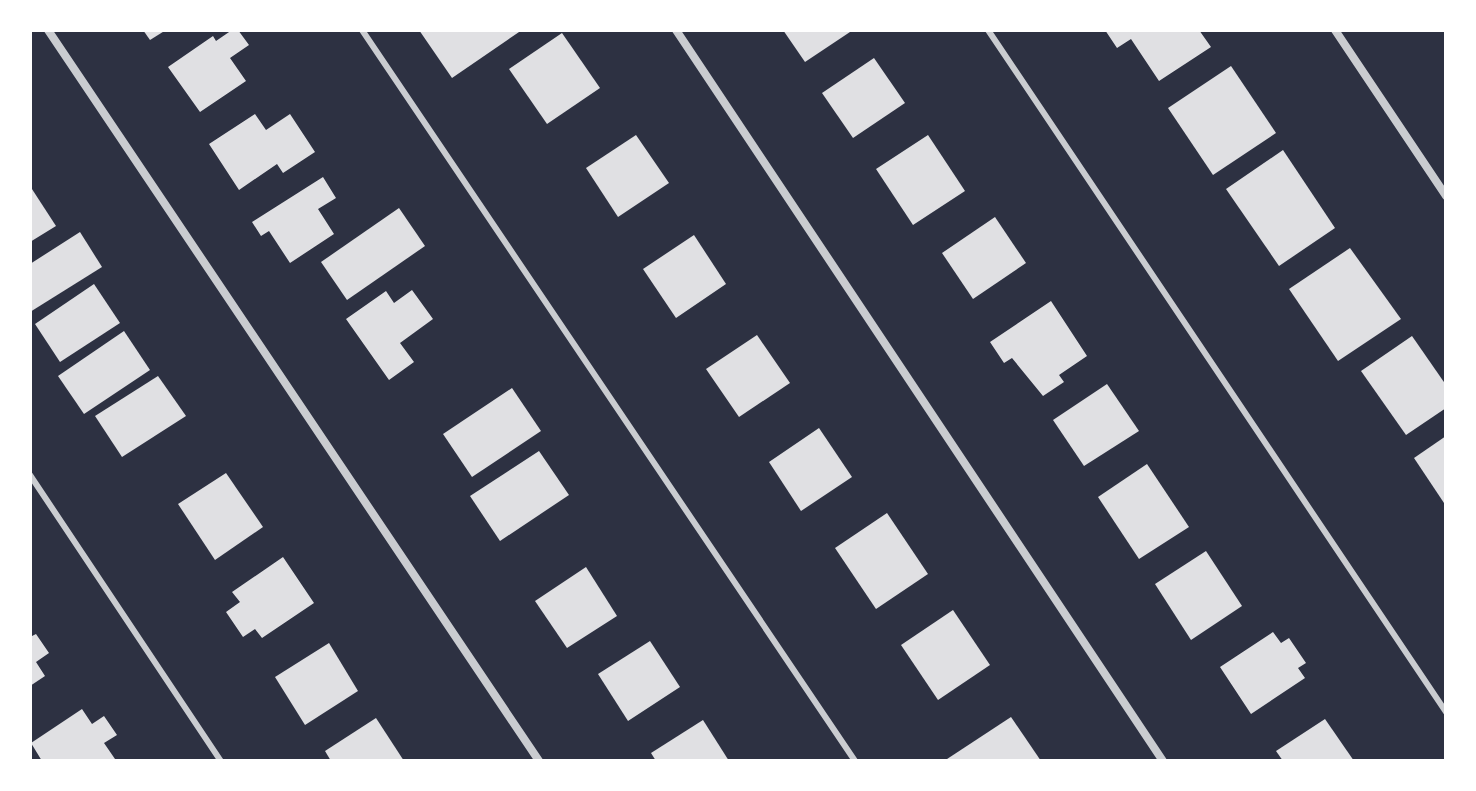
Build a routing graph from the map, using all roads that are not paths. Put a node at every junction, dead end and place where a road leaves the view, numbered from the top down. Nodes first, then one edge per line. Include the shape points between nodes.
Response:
1 (48, 30) edge
2 (362, 30) edge
3 (676, 30) edge
4 (988, 30) edge
5 (1335, 30) edge
6 (1446, 196) edge
7 (30, 475) edge
8 (1446, 712) edge
9 (221, 761) edge
10 (539, 761) edge
11 (855, 761) edge
12 (1163, 761) edge

1 - 10 street
2 - 11 lane
3 - 12 street
4 - 8 lane
5 - 6 street
7 - 9 lane

